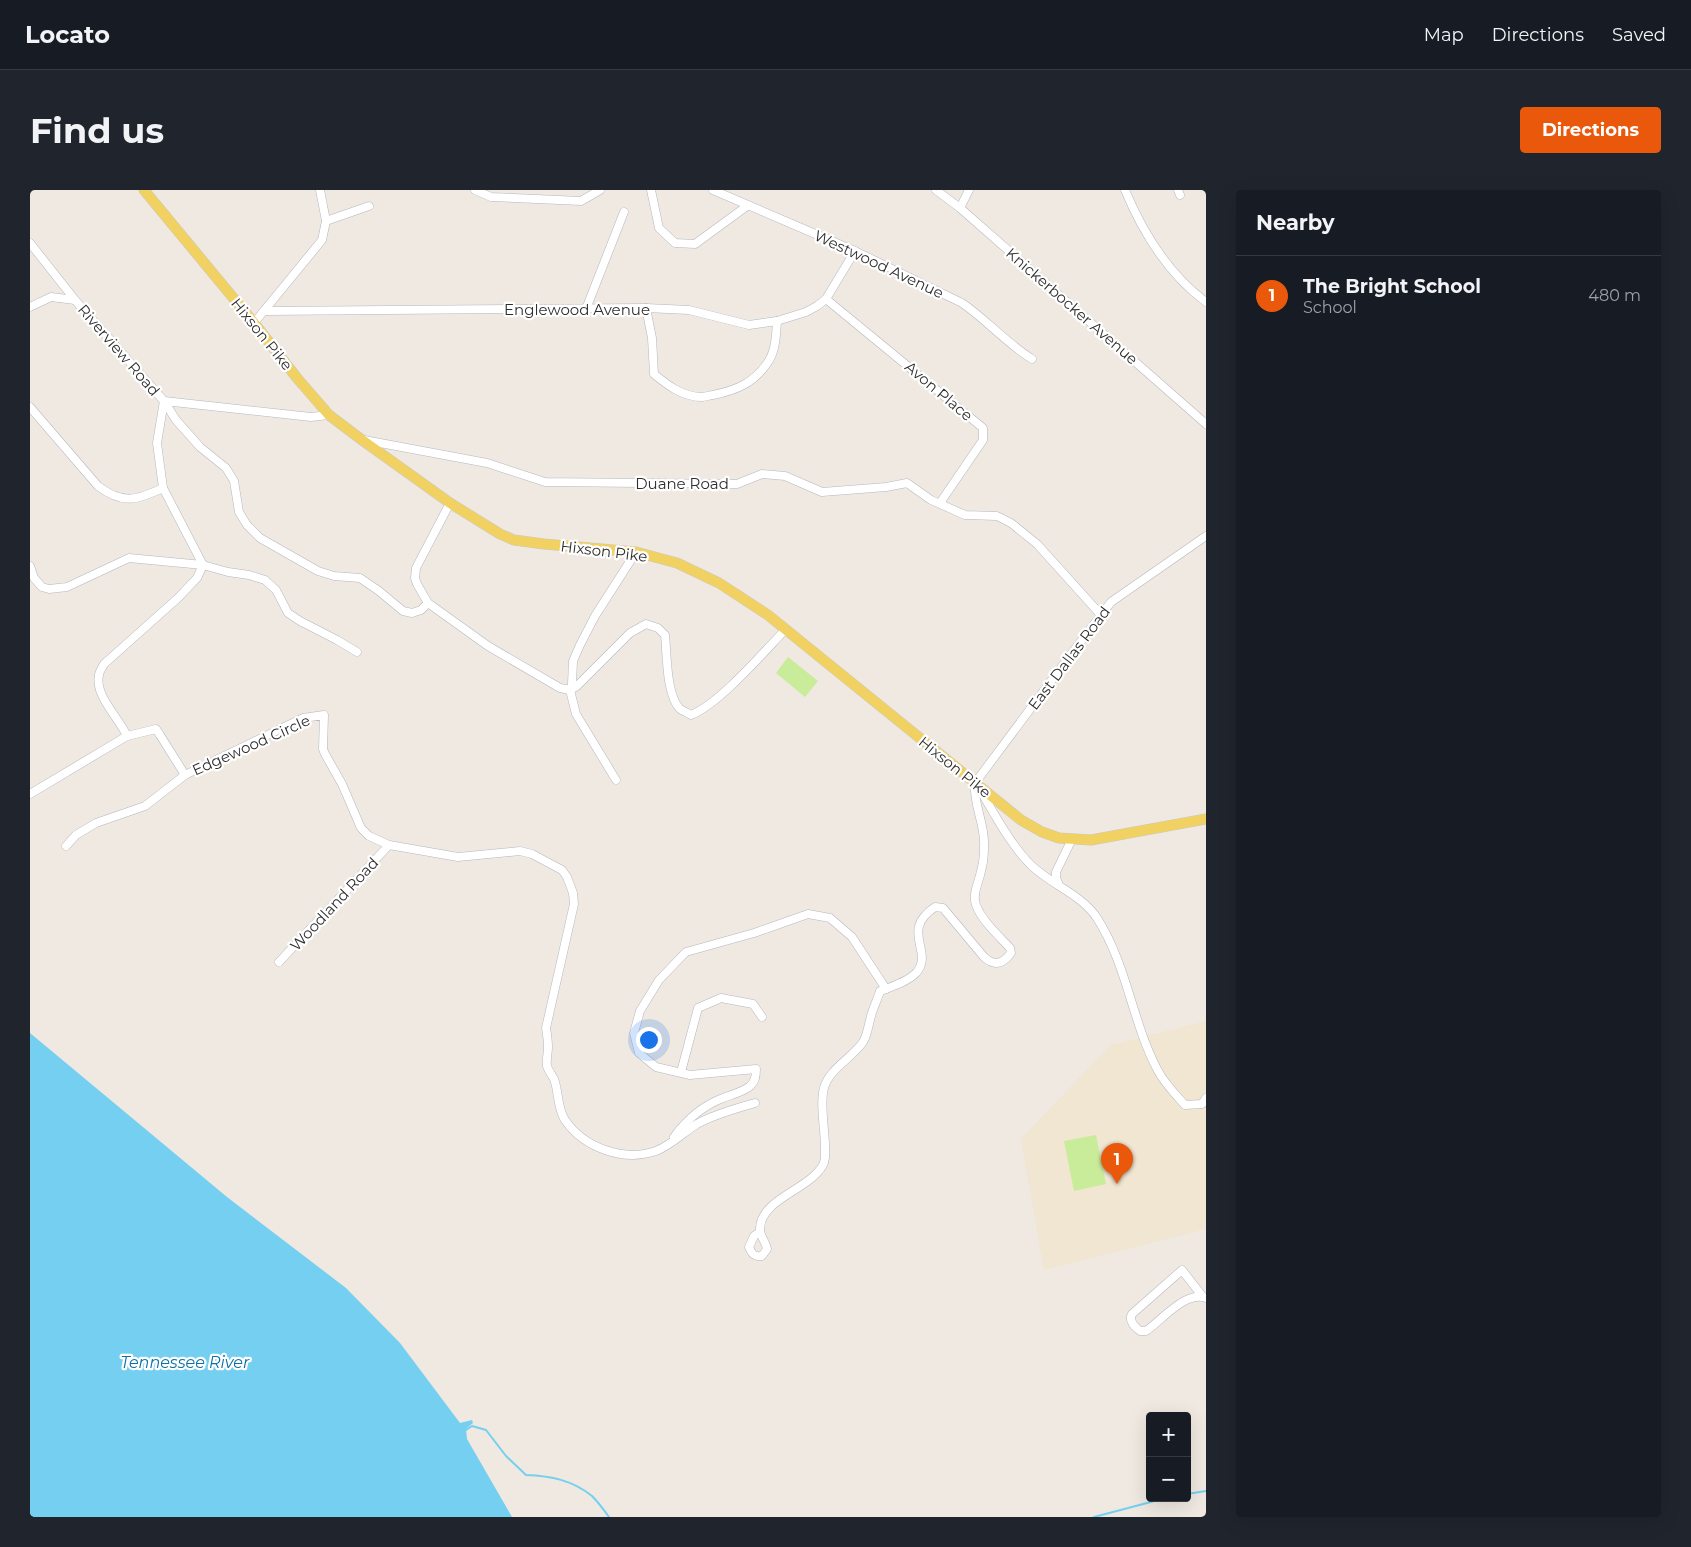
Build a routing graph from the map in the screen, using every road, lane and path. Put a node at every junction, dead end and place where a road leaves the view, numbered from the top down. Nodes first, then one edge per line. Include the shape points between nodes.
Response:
1 (144, 190) edge
2 (320, 190) edge
3 (475, 190) edge
4 (600, 190) edge
5 (651, 190) edge
6 (713, 190) edge
7 (936, 190) edge
8 (969, 190) edge
9 (1125, 190) edge
10 (369, 206) dead end
11 (747, 206) junction
12 (960, 208) junction
13 (624, 212) dead end
14 (326, 222) junction
15 (30, 243) edge
16 (855, 251) junction
17 (826, 299) junction
18 (75, 300) junction
19 (1206, 302) edge
20 (30, 307) edge
21 (646, 308) junction
22 (586, 309) junction
23 (264, 311) junction
24 (778, 321) junction
25 (254, 323) junction
26 (1032, 359) dead end
27 (164, 401) junction
28 (30, 407) edge
29 (329, 415) junction
30 (1206, 424) edge
31 (362, 440) junction
32 (163, 488) junction
33 (450, 503) junction
34 (940, 503) junction
35 (1206, 536) edge
36 (636, 552) junction
37 (203, 565) junction
38 (30, 566) edge
39 (428, 603) junction
40 (1101, 615) junction
41 (785, 630) junction
42 (357, 652) dead end
43 (570, 690) junction
44 (127, 736) junction
45 (185, 775) junction
46 (616, 780) dead end
47 (975, 783) junction
48 (30, 794) edge
49 (1206, 819) edge
50 (1072, 839) junction
51 (388, 845) junction
52 (66, 846) dead end
53 (1060, 886) junction
54 (279, 962) dead end
55 (886, 989) junction
56 (762, 1017) dead end
57 (681, 1072) junction
58 (1204, 1101) edge
59 (755, 1103) dead end
60 (670, 1142) junction
61 (760, 1232) dead end
62 (1205, 1297) edge

1 - 25 main road, Hixson Pike
2 - 14 street
3 - 4 street via 491,197 581,201
5 - 11 street via 659,228 675,243 695,244
6 - 11 street, Westwood Avenue
7 - 12 street, Knickerbocker Avenue
8 - 12 street
9 - 19 street via 1138,219 1164,261
10 - 14 street
11 - 16 street, Westwood Avenue
12 - 30 street, Knickerbocker Avenue
13 - 22 street
14 - 23 street via 322,240
15 - 18 street
16 - 17 street, Englewood Avenue
16 - 26 street, Westwood Avenue via 962,303
17 - 24 street, Englewood Avenue via 806,312
17 - 34 street, Avon Place via 983,428 983,440
18 - 20 street, Riverview Road via 51,298
18 - 27 street, Riverview Road
21 - 22 street, Englewood Avenue
21 - 24 street, Englewood Avenue via 689,310 748,326
21 - 24 street via 654,374 668,386 702,397 732,391 748,383 768,362 774,349
22 - 23 street, Englewood Avenue
23 - 25 street
25 - 29 main road, Hixson Pike
27 - 29 street, Riverview Road via 311,417
27 - 32 street via 157,443
27 - 39 street via 176,420 231,474 239,512 260,538 318,571 360,578 403,611 412,613
28 - 32 street via 98,486 110,495 142,498
29 - 31 main road, Hixson Pike
31 - 33 main road, Hixson Pike
31 - 34 street, Duane Road via 487,463 545,482 737,484 762,474 785,476 822,492 907,483
32 - 37 street
33 - 36 main road, Hixson Pike via 514,540
33 - 39 street via 416,568 417,584
34 - 40 street, Duane Road via 965,515 997,516 1011,523 1037,544
35 - 40 street, East Dallas Road via 1111,602
36 - 41 main road, Hixson Pike via 677,563 719,583
36 - 43 street via 594,616 580,644 573,662
37 - 38 street via 129,558 68,587 49,589 42,587 34,578
37 - 42 street via 265,580 276,590 288,613
37 - 44 street via 197,578 178,598 104,664 98,675 104,700
39 - 43 street via 488,646 560,688
40 - 47 street, East Dallas Road
41 - 43 street via 721,694 701,711 691,714 680,708 674,698 668,678 665,634 646,624 630,633
41 - 47 main road, Hixson Pike
43 - 46 street via 576,714
44 - 45 street, Edgewood Circle via 156,729
44 - 48 street
45 - 51 street, Edgewood Circle via 302,718 324,715 324,754 342,784 361,828 369,836
45 - 52 street via 145,806 96,823 76,835
47 - 50 main road, Hixson Pike via 1020,820 1042,832
47 - 53 street via 1019,851 1032,866
47 - 55 street via 974,796 984,846 975,892 976,904 1010,948 1011,954 998,964 990,962 950,915 943,908 935,907 920,920 917,932 922,962 916,973
49 - 50 main road, Hixson Pike via 1091,840
50 - 53 street via 1056,872
51 - 54 street, Woodland Road
51 - 60 street via 458,857 520,851 542,858 562,870 573,893 574,904 546,1028 547,1065 564,1119 596,1147 620,1154 642,1155
53 - 58 street via 1096,917 1120,964 1157,1070 1170,1090 1185,1105
55 - 57 street via 852,937 830,918 808,914 686,952 658,980 640,1011 634,1033 639,1053 656,1067
55 - 61 street via 880,991 865,1040 823,1089 825,1162 812,1178 771,1205
56 - 57 street via 753,1004 721,998 698,1008
57 - 60 street via 690,1075 756,1069 756,1078 747,1089 696,1113 684,1122
59 - 60 street via 714,1115
62 - 62 street via 1190,1297 1146,1331 1140,1331 1131,1322 1130,1316 1182,1270

